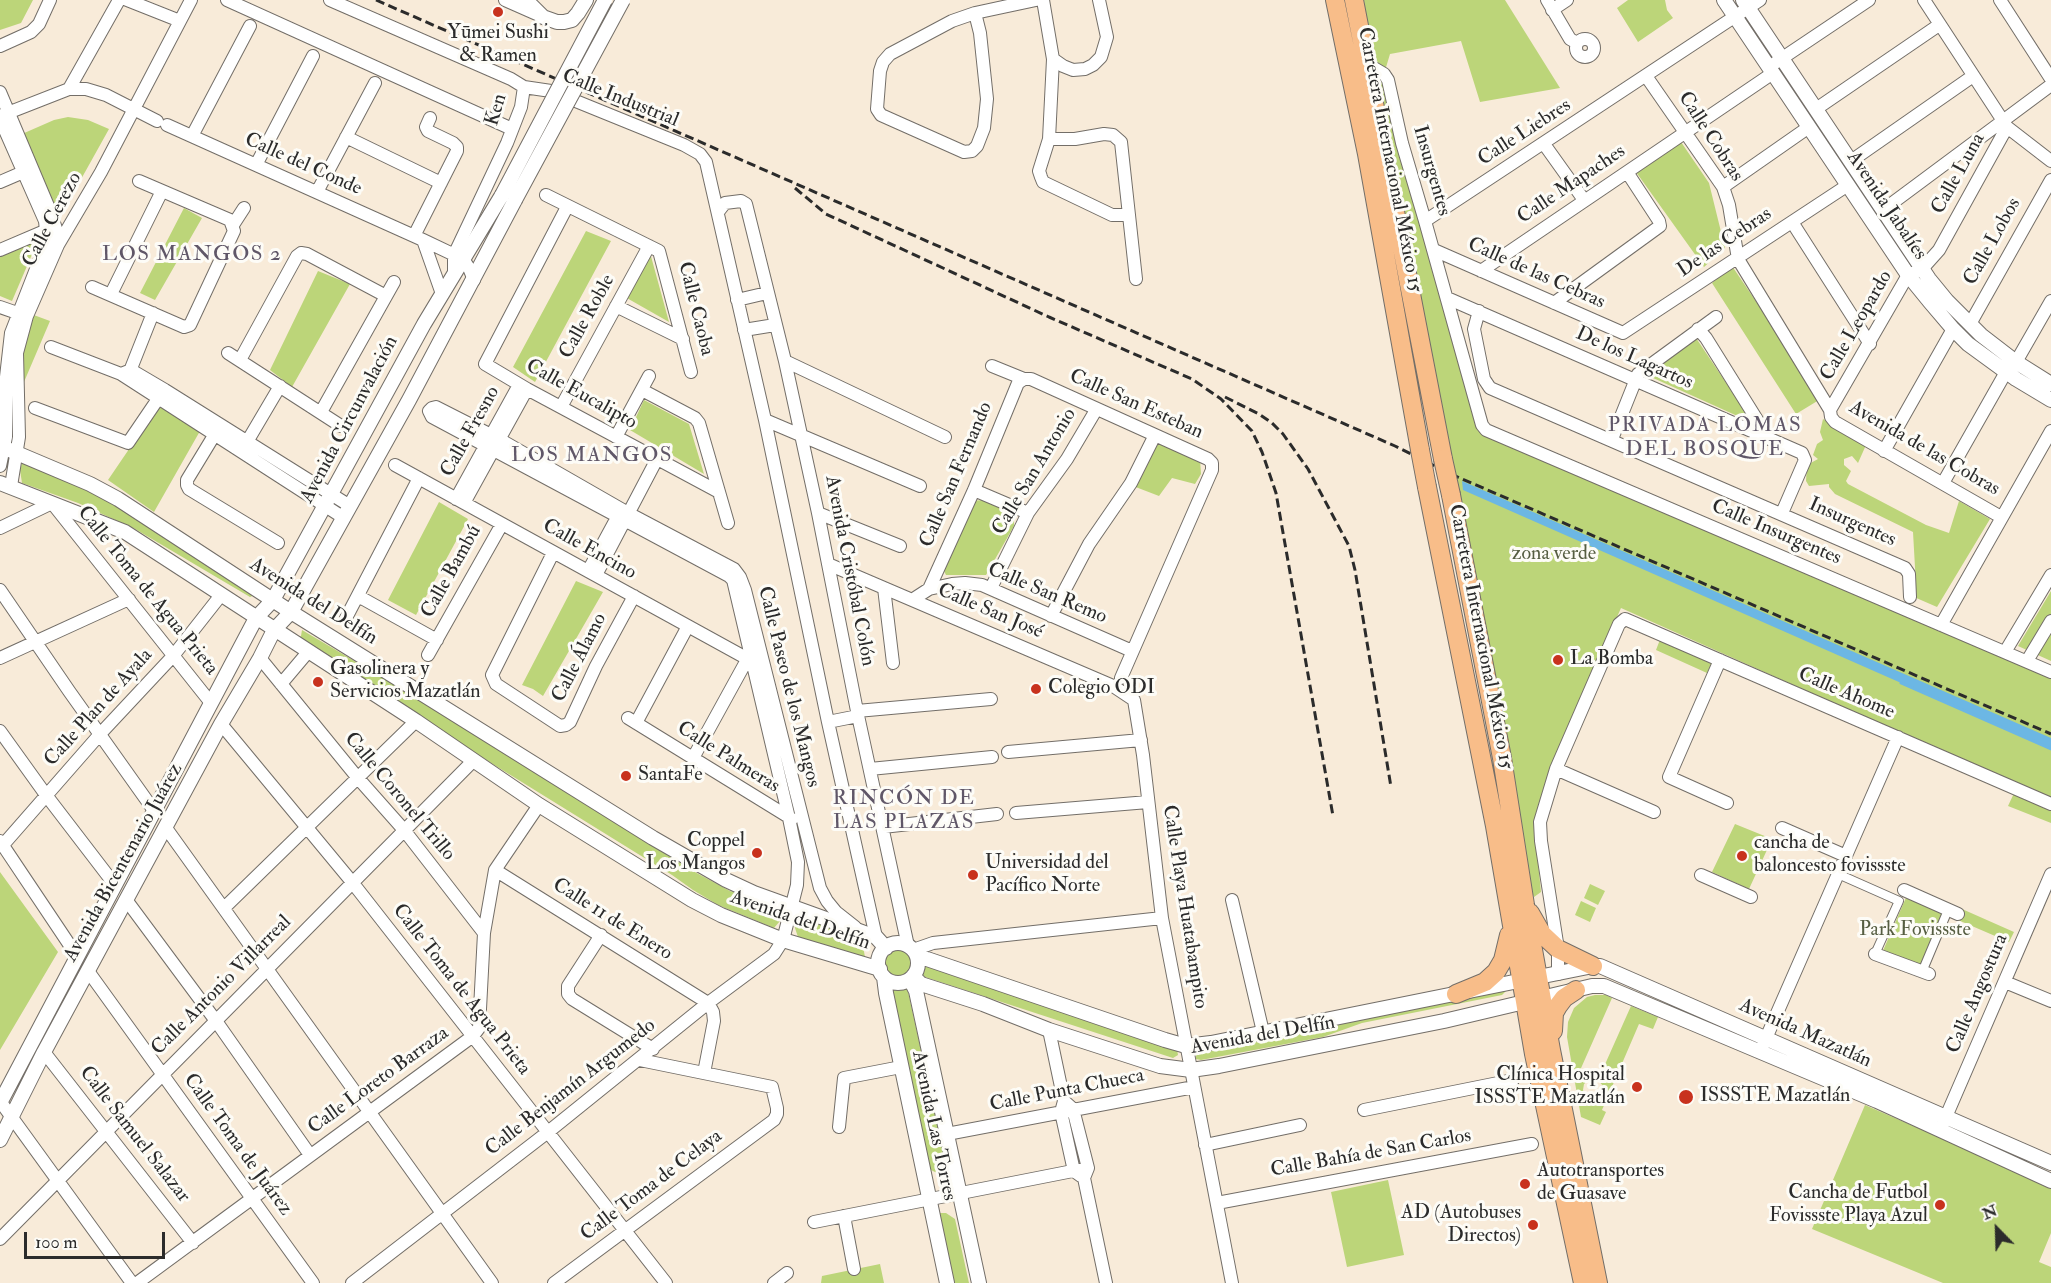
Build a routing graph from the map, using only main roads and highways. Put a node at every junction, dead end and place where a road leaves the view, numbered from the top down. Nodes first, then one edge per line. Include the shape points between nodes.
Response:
1 (1335, 0) edge
2 (1354, 0) edge
3 (1525, 905) junction
4 (1511, 928) junction
5 (1593, 966) road end
6 (1530, 980) junction
7 (1576, 990) road end
8 (1456, 994) road end
9 (1534, 1000) junction
10 (1551, 1050) junction
11 (1583, 1283) edge
12 (1598, 1283) edge

1 - 4 main road, Carretera Internacional México 15, bridge via 1495,826
2 - 3 main road, Carretera Internacional México 15, bridge via 1502,758
3 - 5 main road via 1542,934 1557,949
3 - 6 main road, Carretera Internacional México 15
4 - 6 main road, Carretera Internacional México 15
4 - 8 main road via 1496,972 1485,982
6 - 9 main road, Carretera Internacional México 15
7 - 10 main road via 1564,998 1554,1013
9 - 10 main road, Carretera Internacional México 15
9 - 11 main road, Carretera Internacional México 15 via 1534,1054
10 - 12 main road, Carretera Internacional México 15

